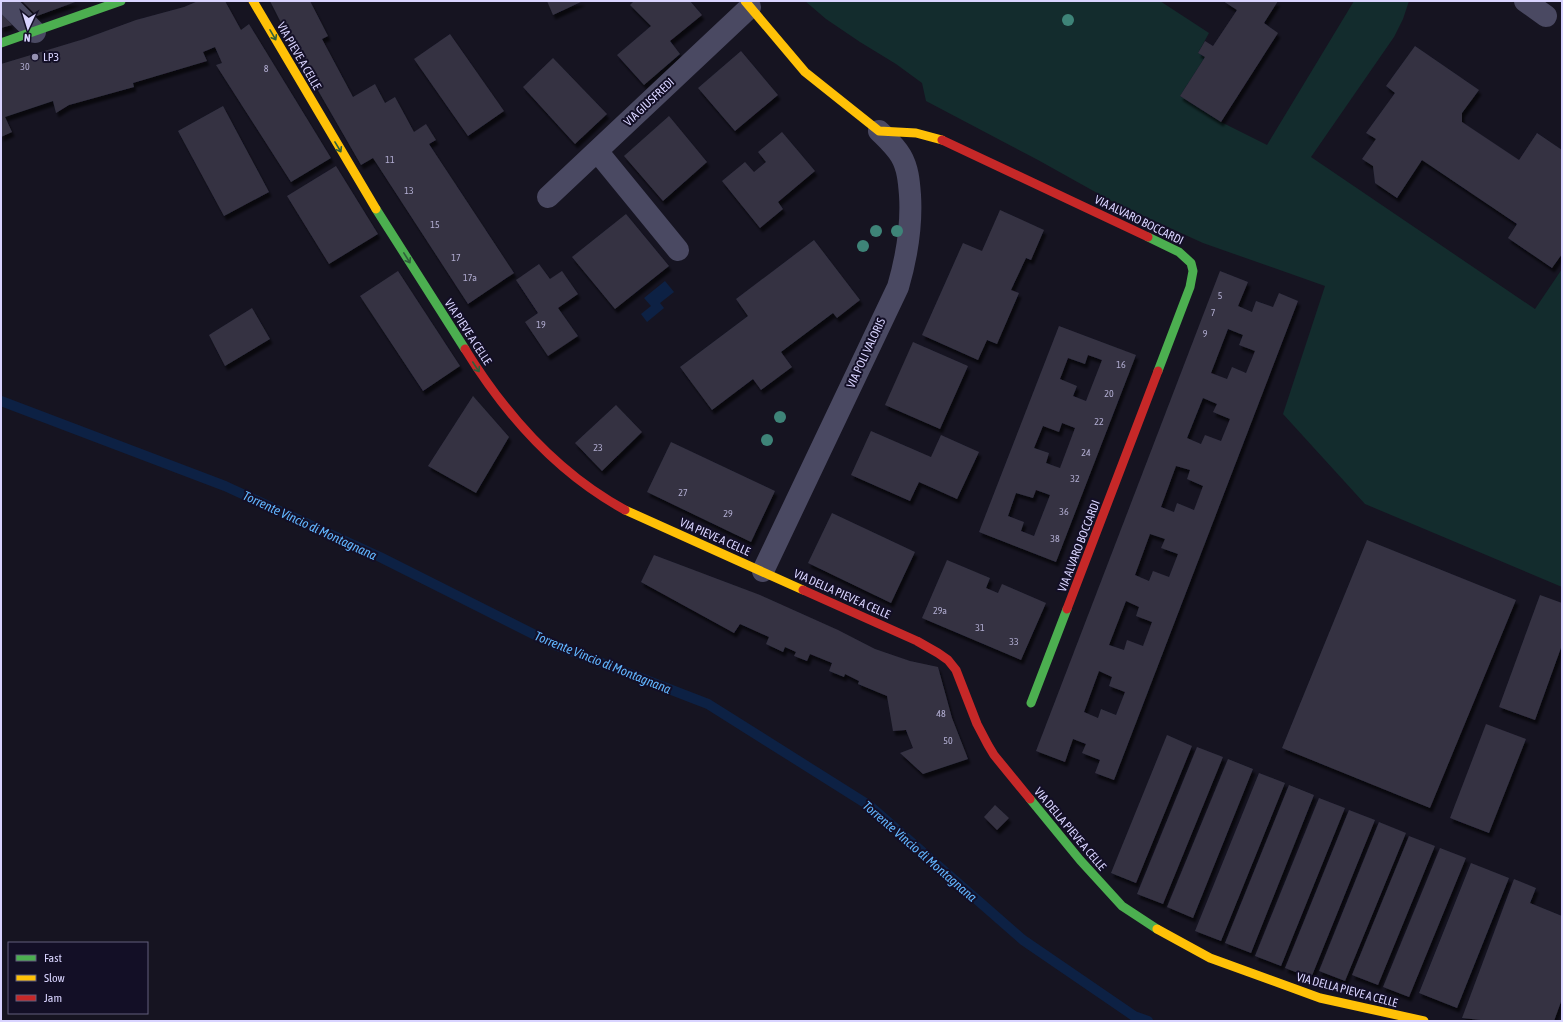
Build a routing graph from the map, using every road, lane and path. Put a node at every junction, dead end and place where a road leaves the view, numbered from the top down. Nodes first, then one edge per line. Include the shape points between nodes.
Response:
1 (4, 1) edge
2 (121, 1) edge
3 (253, 1) edge
4 (1524, 1) edge
5 (747, 4) edge
6 (1546, 16) dead end
7 (35, 32) junction
8 (1, 43) edge
9 (879, 131) junction
10 (597, 151) junction
11 (548, 197) dead end
12 (678, 250) dead end
13 (763, 571) junction
14 (1031, 703) dead end
15 (1424, 1021) edge

1 - 7 street
2 - 7 street
3 -> 13 street, VIA PIEVE A CELLE via 422,283 491,390 515,420 568,471 619,507
4 - 6 street
5 - 9 street via 806,72
5 - 10 street, VIA GIUSFREDI
7 - 8 street
9 - 13 street, VIA POLI VALORIS via 893,145 907,170 911,222 904,268 898,287
9 - 14 street, VIA ALVARO BOCCARDI via 916,133 946,141 1178,252 1191,263 1193,270 1190,287
10 - 11 street, VIA GIUSFREDI
10 - 12 street
13 - 15 street, VIA DELLA PIEVE A CELLE via 944,655 958,674 983,739 994,755 1080,860 1122,906 1146,923 1210,958 1313,996

